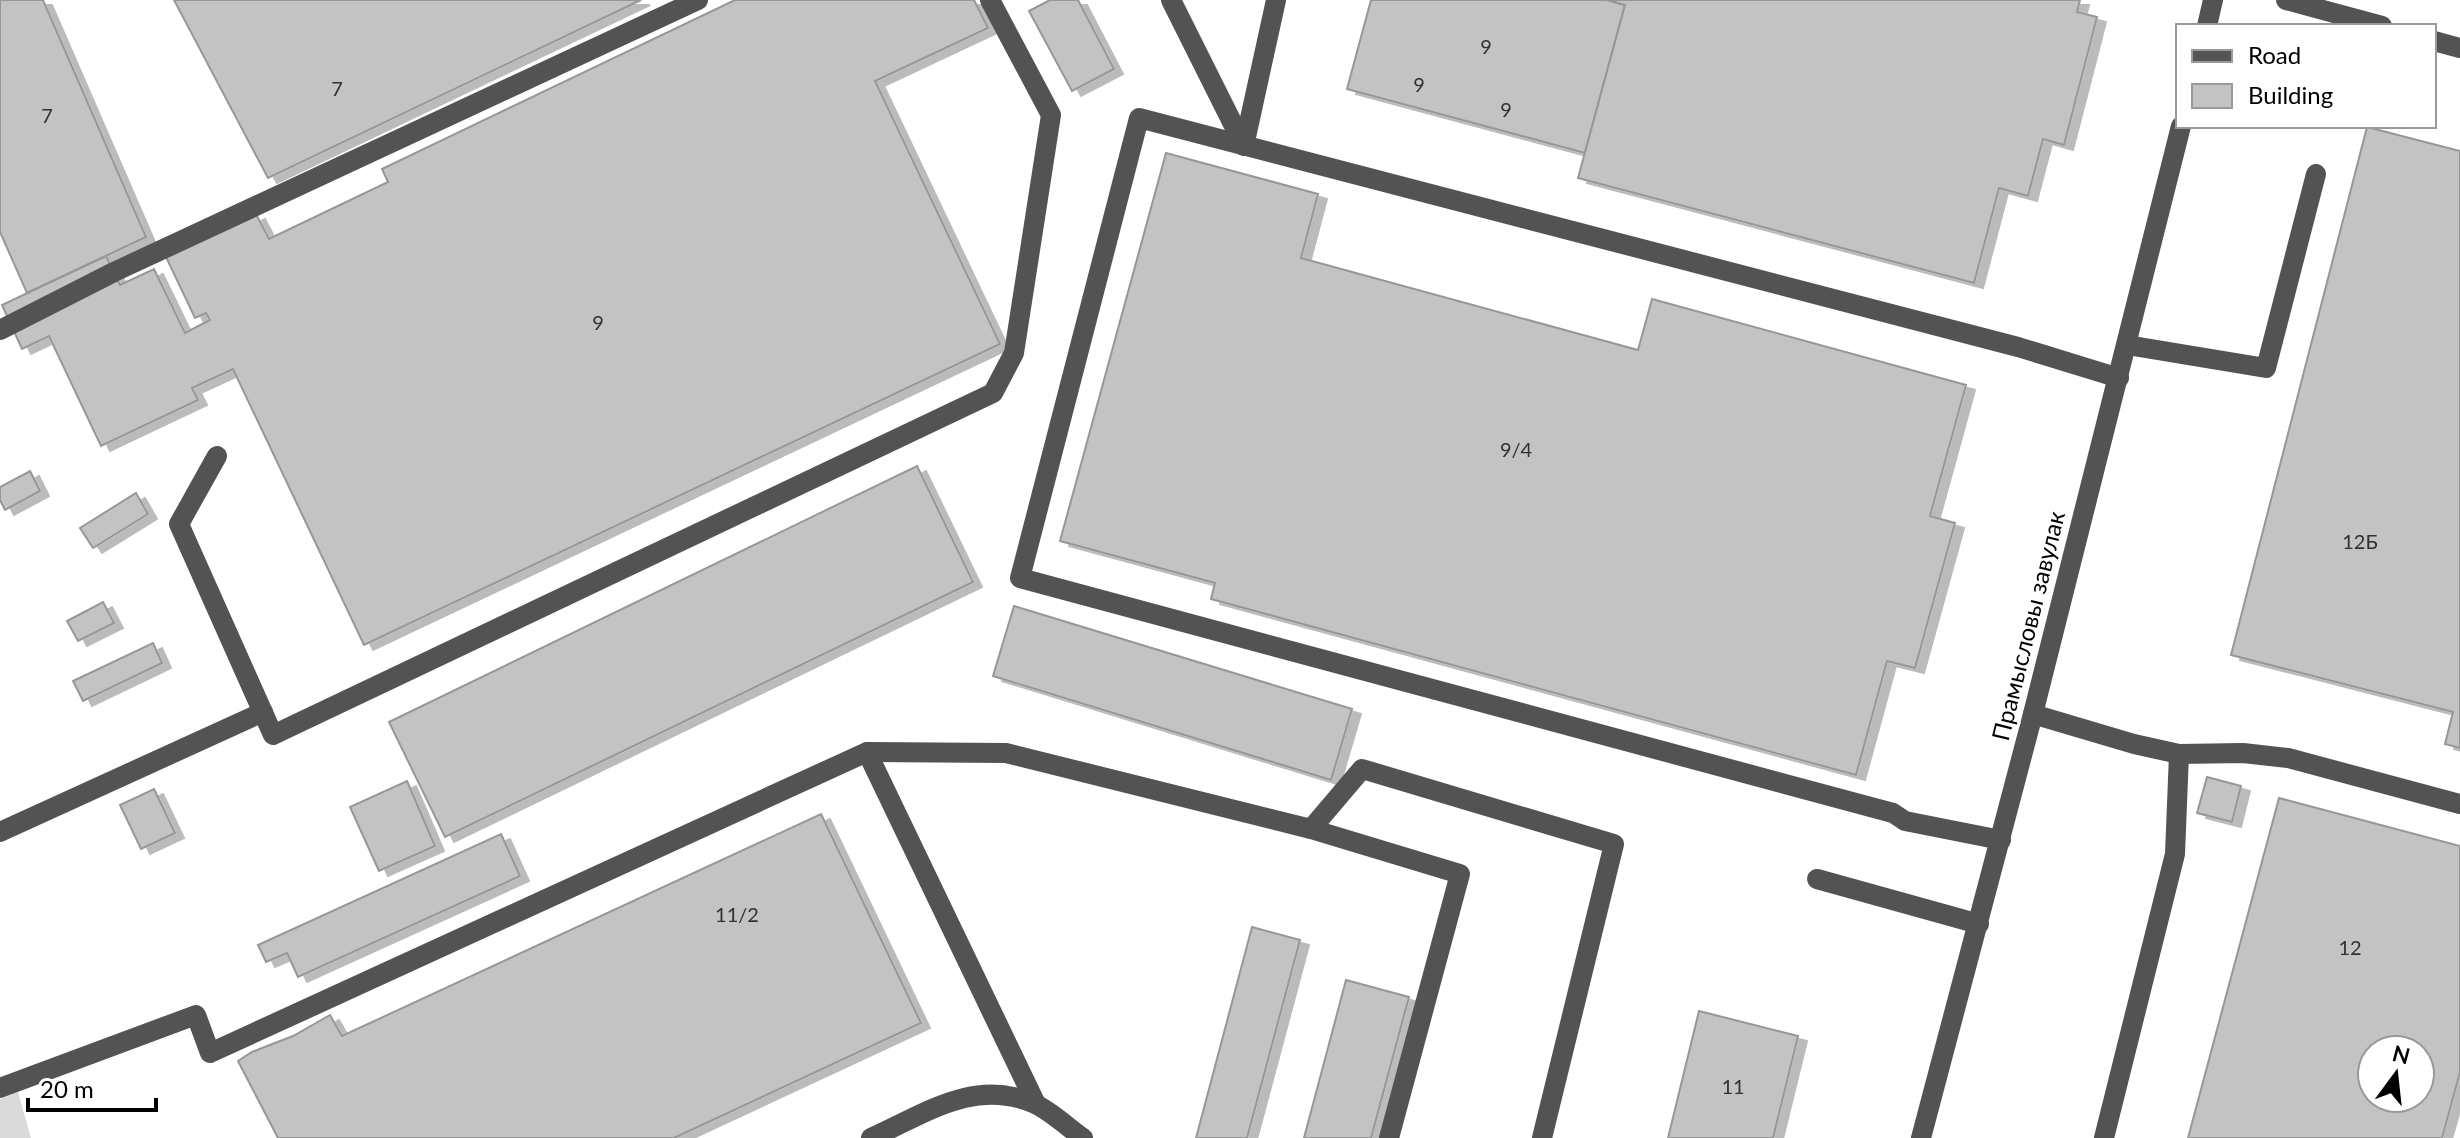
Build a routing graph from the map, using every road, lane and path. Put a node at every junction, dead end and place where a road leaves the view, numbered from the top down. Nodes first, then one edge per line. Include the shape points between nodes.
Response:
1 (698, 0) edge
2 (990, 0) edge
3 (1171, 0) edge
4 (1276, 0) edge
5 (2213, 0) edge
6 (2286, 0) edge
7 (2207, 24) edge
8 (2375, 24) edge
9 (2436, 42) edge
10 (2460, 48) edge
11 (2180, 128) edge
12 (1244, 146) junction
13 (2316, 174) dead end
14 (0, 330) edge
15 (2127, 345) junction
16 (2119, 378) junction
17 (217, 456) dead end
18 (263, 712) junction
19 (2033, 714) junction
20 (867, 752) junction
21 (2179, 754) junction
22 (2460, 804) edge
23 (1311, 829) junction
24 (0, 832) edge
25 (2001, 840) junction
26 (1817, 879) dead end
27 (1979, 924) junction
28 (0, 1088) edge
29 (1036, 1104) junction
30 (871, 1138) edge
31 (1083, 1138) edge
32 (1389, 1138) edge
33 (1542, 1138) edge
34 (1921, 1138) edge
35 (2104, 1138) edge

1 - 14 street
2 - 18 street via 1051,115 1014,353 993,393 273,735
3 - 12 street
4 - 12 street
5 - 7 street
6 - 8 street
9 - 10 street
11 - 15 street, Прамысловы завулак
12 - 16 street via 2018,347
12 - 25 street via 1139,118 1020,578 1893,813 1905,821
13 - 15 street via 2266,368
15 - 16 street, Прамысловы завулак
16 - 19 street, Прамысловы завулак
17 - 18 street via 179,524
18 - 24 street
19 - 21 street
19 - 25 street, Прамысловы завулак
20 - 23 street via 1006,753
20 - 28 street via 210,1053 196,1015
20 - 29 street
21 - 22 street via 2288,758
21 - 35 street via 2175,854
23 - 32 street via 1460,874
23 - 33 street via 1362,769 1614,844
25 - 27 street, Прамысловы завулак
26 - 27 street
27 - 34 street, Прамысловы завулак
29 - 30 street via 1002,1092 964,1096
29 - 31 street

